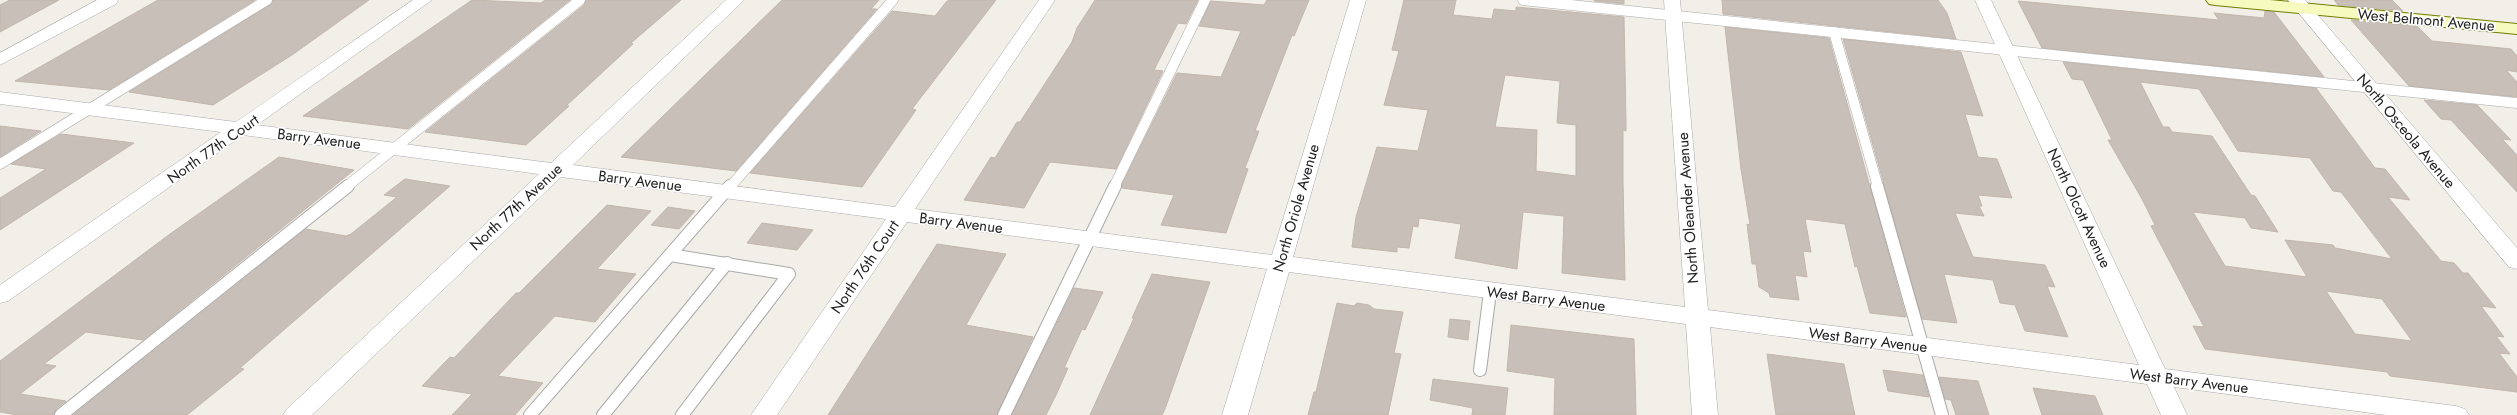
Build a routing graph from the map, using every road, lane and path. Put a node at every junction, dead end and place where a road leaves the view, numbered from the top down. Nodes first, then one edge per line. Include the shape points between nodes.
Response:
1 (110, 0) edge
2 (267, 0) edge
3 (424, 0) edge
4 (580, 0) edge
5 (736, 0) edge
6 (893, 0) edge
7 (1047, 0) edge
8 (1205, 0) edge
9 (1358, 0) edge
10 (1523, 0) edge
11 (1983, 0) edge
12 (2215, 0) edge
13 (1590, 3) edge
14 (2299, 4) edge
15 (1673, 8) edge
16 (2517, 28) edge
17 (1834, 32) junction
18 (2006, 50) junction
19 (0, 60) edge
20 (2369, 87) junction
21 (0, 98) edge
22 (2517, 103) edge
23 (88, 110) junction
24 (242, 129) junction
25 (394, 149) junction
26 (0, 164) edge
27 (555, 170) junction
28 (727, 192) junction
29 (900, 215) junction
30 (1089, 240) junction
31 (670, 254) junction
32 (2517, 262) edge
33 (727, 264) junction
34 (1279, 265) junction
35 (1490, 292) junction
36 (0, 296) edge
37 (1697, 318) junction
38 (1924, 347) junction
39 (1480, 370) dead end
40 (2156, 377) junction
41 (2411, 412) edge
42 (61, 415) edge
43 (296, 415) edge
44 (530, 415) edge
45 (603, 415) edge
46 (682, 415) edge
47 (764, 415) edge
48 (1004, 415) edge
49 (1235, 415) edge
50 (1705, 415) edge
51 (1942, 415) edge
52 (2174, 415) edge
53 (2456, 415) edge

1 - 19 street
2 - 23 lane
3 - 24 street, North 77th Court
4 - 25 lane
5 - 27 street, North 77th Avenue
6 - 28 lane
7 - 29 street, North 76th Court
8 - 30 lane
9 - 34 street, North Oriole Avenue
10 - 13 lane
11 - 18 street, North Olcott Avenue
12 - 14 main road, West Belmont Avenue
13 - 15 lane
14 - 16 main road, West Belmont Avenue
14 - 20 street, North Osceola Avenue
15 - 17 lane
15 - 37 street, North Oleander Avenue
17 - 18 lane
17 - 38 lane
18 - 20 lane
18 - 40 street, North Olcott Avenue
20 - 22 lane
20 - 32 street, North Osceola Avenue
21 - 23 street, Barry Avenue
23 - 24 street, Barry Avenue
23 - 26 lane
24 - 25 street, Barry Avenue
24 - 36 street, North 77th Court
25 - 27 street, Barry Avenue
25 - 42 lane
27 - 28 street, Barry Avenue
27 - 43 street, North 77th Avenue
28 - 29 street, Barry Avenue
28 - 31 lane
29 - 30 street, Barry Avenue
29 - 47 street, North 76th Court
30 - 34 street, Barry Avenue
30 - 48 lane
31 - 33 lane
31 - 44 lane
33 - 45 lane
33 - 46 lane via 789,274
34 - 35 street, West Barry Avenue
34 - 49 street, North Oriole Avenue
35 - 37 street, West Barry Avenue
35 - 39 lane
37 - 38 street, West Barry Avenue
37 - 50 street, North Oleander Avenue
38 - 40 street, West Barry Avenue
38 - 51 lane
40 - 41 street, West Barry Avenue
40 - 52 street, North Olcott Avenue
41 - 53 street, West Barry Avenue

